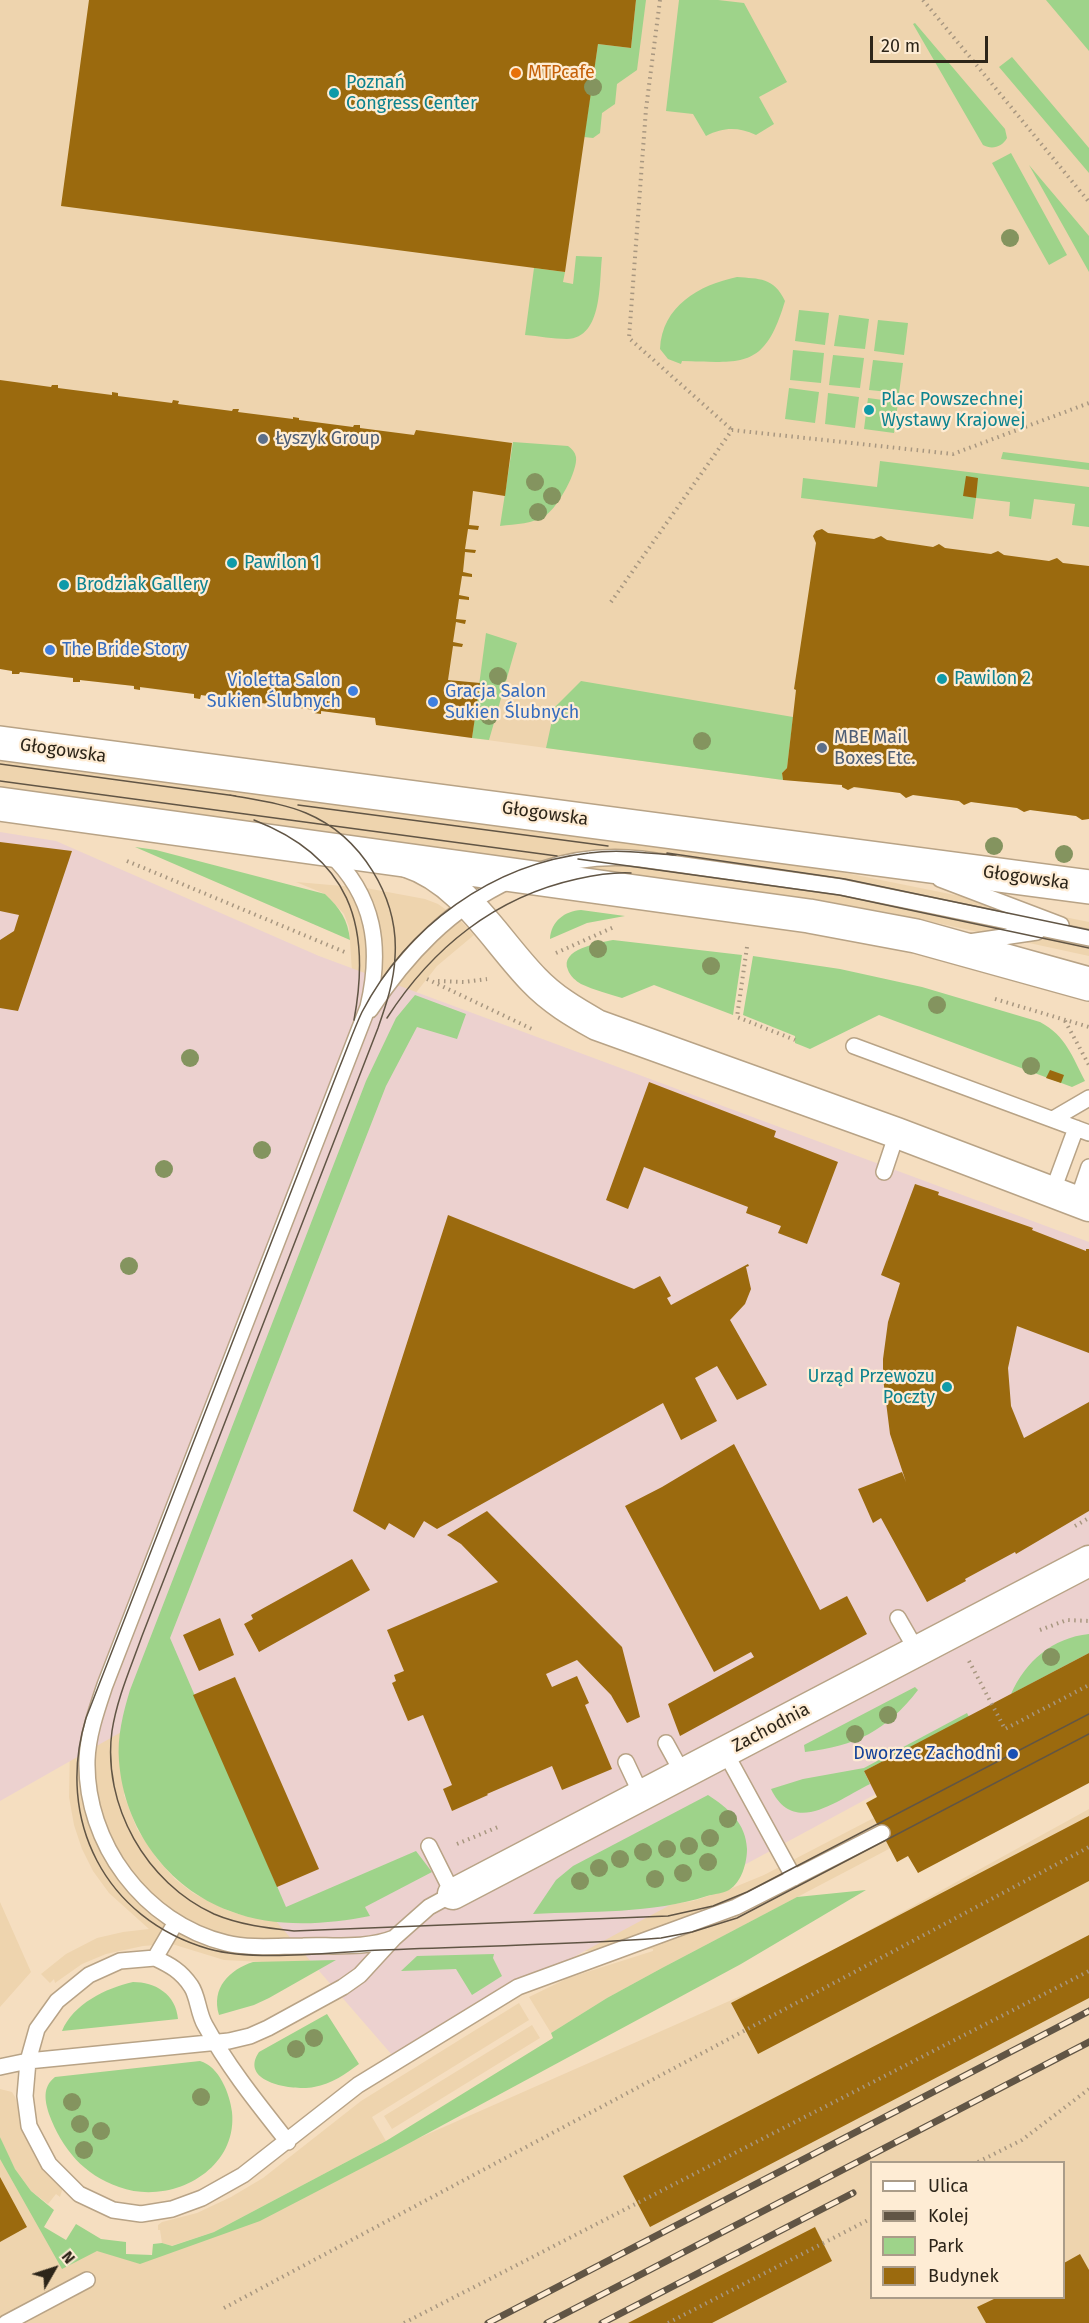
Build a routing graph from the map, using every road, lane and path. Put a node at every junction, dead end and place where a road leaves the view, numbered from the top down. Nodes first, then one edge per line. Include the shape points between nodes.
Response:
1 (660, 0) edge
2 (923, 0) edge
3 (1089, 202) edge
4 (1089, 403) edge
5 (732, 430) junction
6 (611, 602) dead end
7 (0, 743) edge
8 (0, 804) edge
9 (322, 848) junction
10 (120, 858) dead end
11 (396, 859) junction
12 (886, 859) junction
13 (520, 877) junction
14 (1089, 887) edge
15 (467, 904) junction
16 (618, 925) dead end
17 (1049, 930) junction
18 (1089, 937) edge
19 (735, 945) dead end
20 (948, 945) junction
21 (747, 947) junction
22 (758, 948) dead end
23 (351, 954) dead end
24 (523, 966) junction
25 (434, 981) dead end
26 (1089, 984) edge
27 (989, 998) dead end
28 (1064, 1021) junction
29 (1089, 1028) edge
30 (360, 1029) junction
31 (795, 1040) dead end
32 (854, 1046) dead end
33 (1089, 1065) edge
34 (1089, 1098) edge
35 (1053, 1119) junction
36 (1082, 1130) edge
37 (897, 1133) junction
38 (1089, 1167) edge
39 (884, 1172) dead end
40 (1073, 1200) edge
41 (1089, 1562) edge
42 (898, 1618) dead end
43 (916, 1651) junction
44 (966, 1655) dead end
45 (1089, 1685) edge
46 (666, 1743) dead end
47 (725, 1752) junction
48 (626, 1762) dead end
49 (682, 1774) junction
50 (642, 1796) junction
51 (882, 1833) dead end
52 (429, 1846) dead end
53 (1089, 1847) edge
54 (794, 1878) junction
55 (453, 1894) junction
56 (176, 1922) junction
57 (394, 1938) junction
58 (155, 1958) junction
59 (1089, 1971) edge
60 (215, 2042) junction
61 (28, 2061) junction
62 (0, 2067) edge
63 (1089, 2089) edge
64 (288, 2142) junction
65 (982, 2161) edge
66 (870, 2219) edge
67 (87, 2280) dead end
68 (224, 2308) dead end
69 (6, 2323) edge
70 (404, 2323) edge
71 (668, 2323) edge

1 - 5 path via 646,108 628,338
2 - 3 path
4 - 5 path via 953,453
5 - 6 path
7 - 12 street, Głogowska
8 - 9 street
9 - 11 street
9 - 30 lane via 338,862 357,889 372,928 375,975
10 - 23 path
11 - 13 street
11 - 15 street via 443,882
12 - 14 street, Głogowska
12 - 18 lane
13 - 15 lane
13 - 17 lane via 575,861 618,856 841,886
13 - 20 street via 809,916
15 - 24 street
15 - 30 lane via 407,959
16 - 24 path
17 - 18 lane
17 - 20 lane
19 - 21 path
20 - 26 street
21 - 22 path
21 - 31 path via 737,1017
24 - 25 path via 476,981
24 - 37 street via 555,999 597,1025
27 - 28 path
28 - 29 path
28 - 33 path
30 - 56 lane via 105,1685 91,1730 88,1788 106,1844 134,1887
32 - 35 lane
34 - 35 lane
35 - 36 lane
36 - 40 lane
37 - 39 lane
37 - 40 street
38 - 40 lane
41 - 43 street, Zachodnia
42 - 43 lane
43 - 47 street, Zachodnia
44 - 45 path via 1005,1730
46 - 49 lane
47 - 49 street, Zachodnia
47 - 54 lane
48 - 50 lane
49 - 50 street, Zachodnia
50 - 55 street, Zachodnia
51 - 54 lane
52 - 55 lane
53 - 68 path
54 - 64 lane via 736,1907 518,1987 358,2085
55 - 57 lane via 429,1907
56 - 57 lane via 237,1945 359,1944
56 - 58 lane
57 - 60 lane via 344,1987 259,2032
58 - 60 lane via 177,1969 192,1988
58 - 61 lane via 120,1961 89,1975 57,2001 37,2029
59 - 70 path
60 - 61 lane
60 - 64 lane via 240,2082
61 - 62 lane
61 - 64 lane via 25,2096 29,2126 49,2164 79,2194 113,2210 141,2214 172,2209 202,2198 243,2175
63 - 65 path via 1022,2140
66 - 71 path
67 - 69 lane

